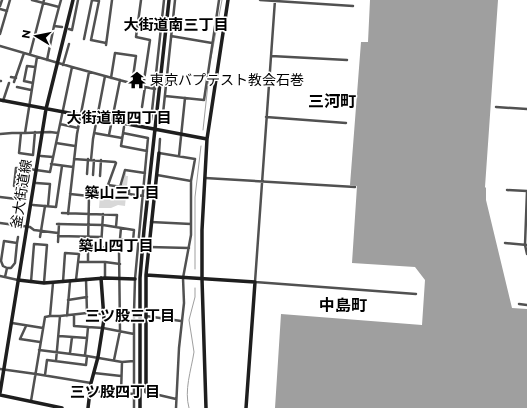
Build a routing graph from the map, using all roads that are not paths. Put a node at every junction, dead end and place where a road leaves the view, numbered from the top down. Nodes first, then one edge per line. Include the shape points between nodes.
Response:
1 (2, 0) edge
2 (10, 0) edge
3 (32, 0) edge
4 (61, 0) edge
5 (73, 0) edge
6 (78, 0) edge
7 (94, 0) edge
8 (112, 0) edge
9 (141, 0) edge
10 (164, 0) edge
11 (169, 0) edge
12 (175, 0) edge
13 (219, 0) edge
14 (228, 0) edge
15 (260, 0) edge
16 (44, 1) edge
17 (275, 1) edge
18 (353, 6) dead end
19 (0, 7) edge
20 (59, 7) junction
21 (7, 11) junction
22 (54, 26) junction
23 (62, 27) dead end
24 (68, 29) dead end
25 (0, 34) edge
26 (171, 36) junction
27 (84, 39) dead end
28 (212, 43) junction
29 (68, 44) dead end
30 (0, 46) edge
31 (24, 53) junction
32 (30, 54) junction
33 (271, 56) junction
34 (37, 57) junction
35 (47, 60) junction
36 (347, 60) dead end
37 (57, 63) junction
38 (63, 65) junction
39 (35, 67) junction
40 (72, 67) junction
41 (89, 72) junction
42 (105, 76) junction
43 (11, 77) dead end
44 (16, 78) junction
45 (111, 78) junction
46 (120, 80) junction
47 (14, 82) dead end
48 (32, 82) junction
49 (9, 83) dead end
50 (132, 84) junction
51 (17, 87) dead end
52 (144, 87) junction
53 (155, 89) junction
54 (31, 90) junction
55 (165, 96) junction
56 (184, 98) junction
57 (2, 100) edge
58 (29, 106) junction
59 (142, 107) dead end
60 (496, 107) dead end
61 (46, 108) junction
62 (527, 109) edge
63 (63, 112) junction
64 (80, 115) junction
65 (266, 117) junction
66 (97, 118) junction
67 (151, 120) dead end
68 (112, 121) junction
69 (162, 123) dead end
70 (346, 123) dead end
71 (60, 124) junction
72 (124, 127) dead end
73 (78, 128) junction
74 (155, 129) junction
75 (25, 132) junction
76 (36, 132) junction
77 (42, 132) junction
78 (21, 133) junction
79 (58, 133) junction
80 (94, 133) junction
81 (0, 134) edge
82 (123, 134) junction
83 (181, 134) junction
84 (108, 135) junction
85 (122, 138) junction
86 (160, 139) dead end
87 (208, 139) junction
88 (56, 143) junction
89 (75, 146) junction
90 (147, 151) junction
91 (158, 153) junction
92 (41, 156) dead end
93 (179, 156) junction
94 (53, 157) junction
95 (74, 159) junction
96 (91, 160) junction
97 (101, 160) junction
98 (51, 164) junction
99 (62, 166) junction
100 (73, 167) junction
101 (29, 169) junction
102 (35, 170) junction
103 (145, 173) junction
104 (87, 174) dead end
105 (93, 175) dead end
106 (156, 175) junction
107 (100, 176) dead end
108 (205, 178) junction
109 (191, 181) junction
110 (262, 181) junction
111 (36, 183) dead end
112 (120, 187) junction
113 (355, 187) dead end
114 (27, 188) junction
115 (507, 190) dead end
116 (527, 191) edge
117 (70, 194) junction
118 (143, 196) junction
119 (0, 197) edge
120 (33, 205) dead end
121 (47, 206) junction
122 (62, 214) dead end
123 (68, 214) junction
124 (88, 214) junction
125 (103, 214) junction
126 (151, 222) junction
127 (0, 223) edge
128 (190, 224) junction
129 (88, 225) junction
130 (103, 225) junction
131 (26, 227) junction
132 (116, 227) junction
133 (121, 228) junction
134 (41, 231) junction
135 (58, 234) junction
136 (18, 237) dead end
137 (40, 237) dead end
138 (88, 237) junction
139 (101, 237) junction
140 (120, 239) junction
141 (58, 242) dead end
142 (17, 243) junction
143 (505, 244) dead end
144 (526, 245) edge
145 (88, 246) junction
146 (101, 247) junction
147 (148, 247) junction
148 (189, 248) junction
149 (119, 249) junction
150 (527, 254) edge
151 (78, 262) junction
152 (88, 262) junction
153 (105, 262) junction
154 (120, 264) junction
155 (7, 268) junction
156 (146, 275) junction
157 (0, 276) edge
158 (5, 277) junction
159 (103, 278) junction
160 (120, 278) junction
161 (183, 278) junction
162 (86, 279) junction
163 (135, 279) junction
164 (202, 279) junction
165 (18, 280) junction
166 (76, 280) junction
167 (31, 282) junction
168 (63, 282) junction
169 (70, 282) junction
170 (255, 282) junction
171 (44, 283) junction
172 (53, 283) junction
173 (416, 294) dead end
174 (87, 297) junction
175 (68, 300) junction
176 (519, 304) dead end
177 (527, 305) edge
178 (88, 313) junction
179 (104, 314) junction
180 (74, 315) junction
181 (50, 316) junction
182 (60, 316) junction
183 (67, 316) junction
184 (145, 316) junction
185 (181, 322) junction
186 (11, 323) junction
187 (26, 326) junction
188 (88, 327) junction
189 (43, 328) junction
190 (103, 328) junction
191 (120, 331) junction
192 (134, 334) junction
193 (59, 336) junction
194 (72, 337) junction
195 (87, 338) junction
196 (40, 342) junction
197 (39, 350) junction
198 (57, 352) junction
199 (70, 353) junction
200 (86, 355) junction
201 (98, 358) junction
202 (114, 360) junction
203 (56, 361) junction
204 (134, 361) junction
205 (122, 362) junction
206 (2, 369) edge
207 (93, 373) junction
208 (36, 374) junction
209 (45, 375) junction
210 (121, 376) junction
211 (91, 384) junction
212 (90, 391) junction
213 (146, 392) joint
214 (121, 393) junction
215 (0, 394) edge
216 (134, 394) junction
217 (176, 399) junction
218 (31, 401) junction
219 (62, 408) edge
220 (88, 408) edge
221 (134, 408) edge
222 (140, 408) edge
223 (176, 408) edge
224 (206, 408) edge
225 (246, 408) edge

1 - 19 street
2 - 21 street
3 - 16 street
4 - 20 street
5 - 37 street, 釜大街道線
6 - 24 street via 72,30
7 - 8 street via 99,1 91,40 106,44
7 - 27 street
9 - 52 street via 136,37 150,40
10 - 53 street
11 - 74 street
12 - 26 street
13 - 28 street
14 - 87 street
15 - 17 street
16 - 20 street
16 - 32 street
17 - 18 street
17 - 33 street
19 - 21 street
20 - 22 street
21 - 25 street
22 - 23 street
22 - 35 street
26 - 28 street
26 - 55 street
28 - 56 street via 204,100
29 - 38 street
30 - 31 street
31 - 32 street
31 - 44 street
32 - 34 street
33 - 36 street
33 - 65 street
34 - 35 street
34 - 39 street
35 - 37 street
37 - 38 street
37 - 61 street, 釜大街道線
38 - 40 street
39 - 48 street
39 - 48 street via 27,66 24,81
40 - 41 street
40 - 63 street
41 - 42 street
41 - 64 street
42 - 45 street
42 - 66 street
43 - 44 street
44 - 47 street
45 - 46 street
45 - 50 street via 115,53 136,56
46 - 50 street
46 - 68 street
48 - 54 street
49 - 57 street
50 - 52 street
51 - 54 street
52 - 53 street
52 - 59 street
53 - 67 street
54 - 58 street
55 - 56 street
55 - 69 street
56 - 83 street
57 - 58 street
58 - 61 street
58 - 75 street
60 - 62 street
61 - 63 street
61 - 77 street, 釜大街道線
63 - 64 street
63 - 71 street
64 - 66 street
64 - 73 street
65 - 70 street
65 - 110 street
66 - 68 street
66 - 80 street
68 - 74 street
68 - 84 street
71 - 73 street
71 - 79 street
72 - 82 street
73 - 89 street
74 - 83 street
74 - 222 street via 140,278
75 - 76 street
75 - 78 street
76 - 77 street
76 - 78 street via 33,155 19,153
77 - 79 street
77 - 102 street, 釜大街道線
78 - 81 street
79 - 88 street
80 - 84 street
80 - 96 street
82 - 85 street
82 - 90 street via 148,138
83 - 87 street
83 - 93 street
84 - 85 street
85 - 90 street via 121,146
86 - 91 street
87 - 108 street
88 - 89 street
88 - 94 street
89 - 95 street
90 - 103 street
91 - 93 street
91 - 106 street
92 - 94 street
93 - 109 street via 195,159
94 - 98 street
95 - 96 street
95 - 100 street
96 - 97 street
96 - 104 street
96 - 105 street
97 - 107 street
97 - 112 street via 116,163 108,185
98 - 99 street
98 - 102 street via 50,172
99 - 100 street
99 - 121 street via 56,207
100 - 117 street
101 - 102 street
101 - 114 street
101 - 114 street via 16,168 14,186
102 - 131 street, 釜大街道線
103 - 112 street via 125,170
103 - 118 street
106 - 109 street
106 - 126 street
108 - 110 street
108 - 164 street
109 - 128 street
110 - 113 street
110 - 170 street
111 - 121 street via 50,184
112 - 118 street via 130,188 129,194
114 - 119 street via 25,200
115 - 116 street
116 - 144 street
117 - 123 street
117 - 124 street via 89,196
118 - 163 street
120 - 121 street
121 - 134 street
122 - 123 street
123 - 124 street
124 - 125 street
124 - 129 street
125 - 130 street
125 - 132 street via 117,215
126 - 128 street
126 - 147 street
127 - 131 street
128 - 148 street
129 - 130 street
129 - 135 street via 58,224
129 - 138 street
130 - 132 street
130 - 139 street
131 - 134 street
131 - 165 street, 釜大街道線
132 - 133 street
133 - 140 street
133 - 140 street via 134,230 133,241
134 - 135 street
134 - 137 street
135 - 138 street
135 - 141 street
136 - 142 street
138 - 139 street
138 - 145 street
139 - 146 street
140 - 149 street
142 - 155 street via 15,264
142 - 155 street via 4,241 1,261
143 - 144 street
144 - 150 street
145 - 146 street
145 - 152 street
146 - 149 street
147 - 148 street
147 - 156 street
148 - 161 street
149 - 154 street
151 - 152 street
151 - 166 street
151 - 168 street via 79,254 65,253
152 - 153 street
153 - 154 street
153 - 159 street
154 - 160 street
155 - 158 street
156 - 161 street
156 - 184 street
157 - 158 street
158 - 165 street
159 - 160 street
159 - 162 street
159 - 179 street
160 - 163 street
160 - 191 street
161 - 164 street
161 - 185 street via 184,302
162 - 166 street
162 - 174 street
163 - 192 street
164 - 170 street
164 - 224 street
165 - 167 street
165 - 186 street, 釜大街道線
166 - 169 street
167 - 171 street
167 - 171 street via 34,244 47,245
168 - 169 street
168 - 172 street
169 - 175 street
170 - 173 street
170 - 225 street
171 - 172 street
172 - 181 street
174 - 175 street
174 - 178 street
175 - 183 street
176 - 177 street
178 - 179 street
178 - 180 street
179 - 190 street
180 - 183 street
180 - 188 street via 74,326
181 - 182 street
181 - 189 street via 45,317
182 - 183 street
182 - 193 street
184 - 185 street
184 - 213 street
185 - 217 street
186 - 187 street
186 - 206 street, 釜大街道線
187 - 189 street
187 - 196 street via 20,339
188 - 190 street
188 - 195 street
189 - 196 street
190 - 191 street
190 - 201 street
191 - 192 street
191 - 202 street
192 - 204 street
193 - 194 street
193 - 198 street
194 - 195 street
194 - 199 street
195 - 200 street
196 - 197 street
197 - 198 street
197 - 208 street
198 - 199 street
198 - 203 street
199 - 200 street
200 - 201 street
200 - 203 street via 86,365
201 - 202 street
201 - 207 street
202 - 205 street
203 - 209 street via 47,360
204 - 205 street
204 - 216 street
205 - 210 street
206 - 208 street
206 - 215 street, 釜大街道線
207 - 210 street
207 - 211 street
208 - 209 street
208 - 218 street
209 - 211 street
210 - 214 street
211 - 212 street
212 - 214 street
212 - 220 street
213 - 217 street
214 - 216 street
215 - 218 street
216 - 221 street
217 - 223 street
218 - 219 street

